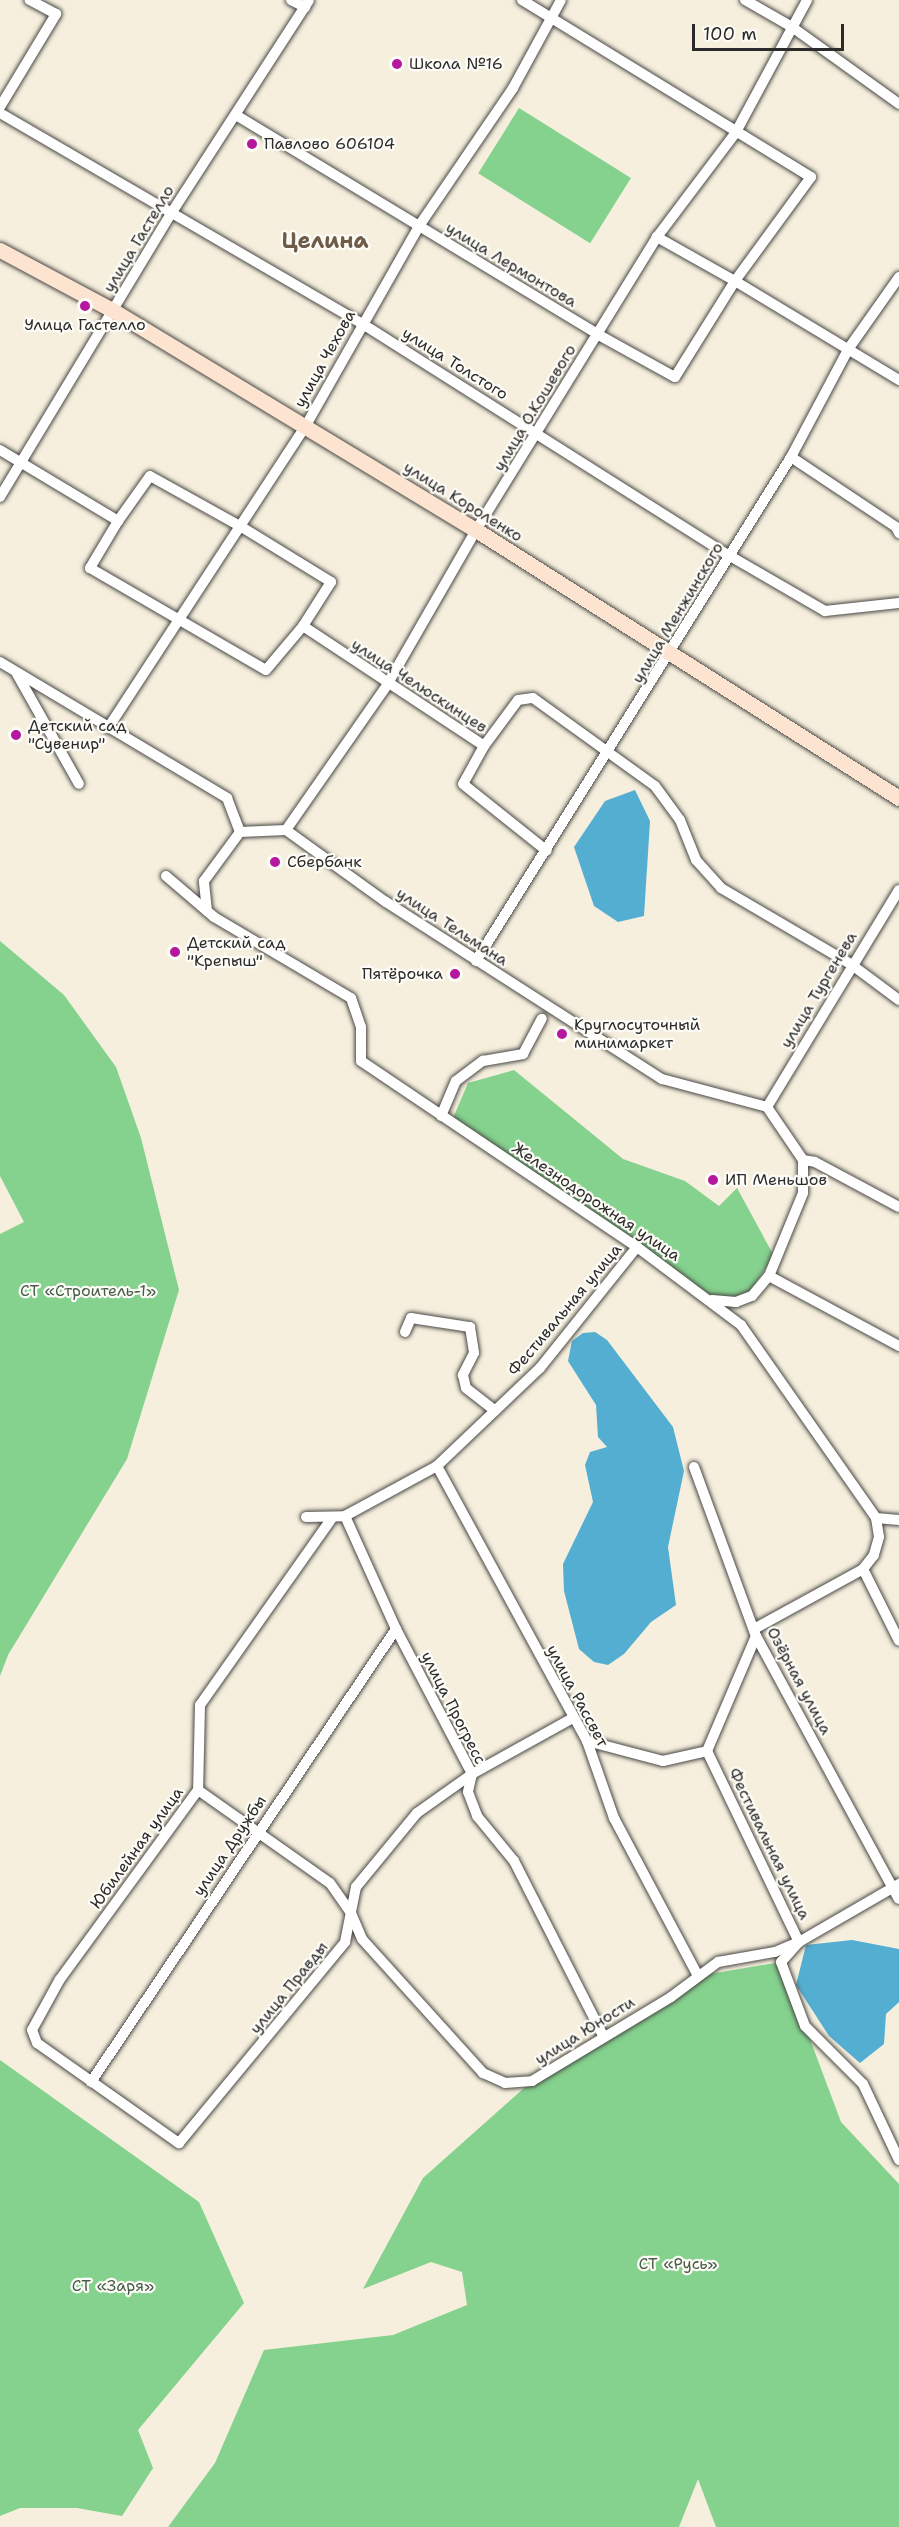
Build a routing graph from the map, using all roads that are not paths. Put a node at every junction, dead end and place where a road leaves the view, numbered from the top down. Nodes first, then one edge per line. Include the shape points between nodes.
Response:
1 (30, 0) edge
2 (291, 0) edge
3 (522, 0) edge
4 (561, 0) edge
5 (745, 0) edge
6 (807, 0) edge
7 (307, 3) edge
8 (551, 18) junction
9 (792, 27) junction
10 (899, 104) edge
11 (0, 107) edge
12 (0, 112) edge
13 (236, 115) junction
14 (736, 132) junction
15 (172, 212) junction
16 (419, 226) junction
17 (657, 237) junction
18 (0, 250) edge
19 (899, 277) edge
20 (735, 281) junction
21 (114, 311) junction
22 (361, 323) junction
23 (597, 334) junction
24 (849, 348) junction
25 (899, 380) edge
26 (305, 427) junction
27 (539, 433) junction
28 (0, 450) edge
29 (791, 457) junction
30 (23, 464) junction
31 (0, 497) edge
32 (118, 521) junction
33 (240, 526) junction
34 (476, 530) junction
35 (899, 533) edge
36 (730, 556) junction
37 (899, 603) edge
38 (179, 619) junction
39 (303, 626) junction
40 (670, 654) junction
41 (0, 662) edge
42 (16, 672) junction
43 (387, 685) junction
44 (108, 728) junction
45 (484, 746) junction
46 (610, 751) junction
47 (79, 784) dead end
48 (899, 798) edge
49 (286, 831) junction
50 (240, 832) junction
51 (547, 851) junction
52 (166, 876) dead end
53 (899, 890) edge
54 (207, 911) junction
55 (476, 961) junction
56 (852, 965) junction
57 (899, 1000) edge
58 (542, 1019) dead end
59 (767, 1107) junction
60 (441, 1116) junction
61 (803, 1160) junction
62 (899, 1207) edge
63 (637, 1247) junction
64 (769, 1276) junction
65 (712, 1300) junction
66 (405, 1332) dead end
67 (899, 1346) edge
68 (495, 1411) junction
69 (437, 1466) junction
70 (694, 1467) dead end
71 (345, 1516) junction
72 (306, 1517) dead end
73 (332, 1518) junction
74 (876, 1518) junction
75 (899, 1520) edge
76 (863, 1569) junction
77 (396, 1629) junction
78 (755, 1632) junction
79 (899, 1641) edge
80 (573, 1718) junction
81 (587, 1741) junction
82 (707, 1751) junction
83 (472, 1774) junction
84 (198, 1790) junction
85 (256, 1832) junction
86 (896, 1885) edge
87 (899, 1899) edge
88 (351, 1913) junction
89 (799, 1942) junction
90 (698, 1976) junction
91 (603, 2036) junction
92 (91, 2082) junction
93 (179, 2143) joint
94 (899, 2160) edge

1 - 11 street via 56,14
2 - 7 street
3 - 8 street, улица Лермонтова
4 - 8 street, улица Чехова
5 - 9 street
6 - 9 street, улица О.Кошевого
7 - 13 street, улица Гастелло
8 - 14 street, улица Лермонтова
8 - 16 street, улица Чехова via 513,88
9 - 10 street
9 - 14 street, улица О.Кошевого
12 - 15 street, улица Толстого
13 - 15 street, улица Гастелло
13 - 16 street, улица Лермонтова
14 - 17 street, улица О.Кошевого
14 - 20 street, улица Лермонтова via 811,177
15 - 21 street, улица Гастелло
15 - 22 street, улица Толстого
16 - 22 street, улица Чехова
16 - 23 street, улица Лермонтова
17 - 20 street
17 - 23 street, улица О.Кошевого
18 - 21 street, улица Короленко
19 - 24 street, улица Менжинского
20 - 23 street, улица Лермонтова via 675,377
20 - 24 street
21 - 26 street, улица Короленко
21 - 30 street, улица Гастелло
22 - 26 street, улица Чехова
22 - 27 street, улица Толстого
23 - 27 street, улица О.Кошевого
24 - 25 street
24 - 29 street, улица Менжинского
26 - 33 street, улица Чехова
26 - 34 street, улица Короленко
27 - 34 street, улица О.Кошевого
27 - 36 street, улица Толстого
28 - 30 street
29 - 35 street via 896,527
29 - 36 street, улица Менжинского
30 - 31 street, улица Гастелло
30 - 32 street
32 - 33 street via 150,476
32 - 38 street via 90,568
33 - 38 street, улица Чехова
33 - 39 street via 331,582
34 - 40 street, улица Короленко
34 - 43 street, улица О.Кошевого
36 - 37 street, улица Толстого via 825,611
36 - 40 street, улица Менжинского
38 - 39 street via 266,670
38 - 44 street, улица Чехова
39 - 43 street, улица Челюскинцев
40 - 46 street, улица Менжинского
40 - 48 street, улица Короленко
41 - 42 street
42 - 44 street
42 - 47 street
43 - 45 street, улица Челюскинцев
43 - 49 street, улица О.Кошевого
44 - 50 street via 226,798
45 - 46 street via 518,700 533,698
45 - 51 street, улица Челюскинцев via 463,784
46 - 51 street, улица Менжинского
46 - 56 street via 655,786 680,819 696,860 721,888
49 - 50 street
49 - 55 street, улица Тельмана
50 - 54 street via 204,881
51 - 55 street, улица Менжинского
52 - 54 street, Железнодорожная улица
53 - 56 street, улица Тургенева
54 - 60 street, Железнодорожная улица via 351,998 361,1027 361,1061
55 - 59 street, улица Тельмана via 662,1079
56 - 57 street
56 - 59 street, улица Тургенева
58 - 60 street via 523,1054 483,1061 456,1082
59 - 61 street
60 - 63 street, Железнодорожная улица
61 - 62 street via 815,1162
61 - 64 street via 803,1193
63 - 65 street, Железнодорожная улица
63 - 68 street, Фестивальная улица via 540,1368
64 - 65 street via 752,1296 736,1302
64 - 67 street
65 - 74 street, Железнодорожная улица via 741,1325
66 - 68 street via 411,1318 470,1327 474,1353 463,1375 466,1388
68 - 69 street, Фестивальная улица
69 - 71 street, Фестивальная улица
69 - 80 street, улица Рассвет
70 - 78 street, Озёрная улица
71 - 73 street, Фестивальная улица
71 - 77 street, улица Прогресс
72 - 73 street, Фестивальная улица
73 - 84 street, Юбилейная улица via 200,1705
74 - 75 street
74 - 76 street via 879,1538 874,1555
76 - 78 street
76 - 79 street
77 - 83 street, улица Прогресс
77 - 85 street, улица Дружбы
78 - 82 street
78 - 86 street, Озёрная улица
80 - 81 street, улица Рассвет
80 - 83 street, улица Правды
81 - 82 street via 663,1761
81 - 90 street, улица Рассвет via 614,1818
82 - 89 street, Фестивальная улица
83 - 88 street, улица Правды via 417,1813 356,1887
83 - 91 street, улица Прогресс via 468,1792 477,1816 514,1861
84 - 85 street, улица Юности
84 - 92 street, Юбилейная улица via 60,1979 32,2030 37,2043
85 - 88 street, улица Юности via 330,1883
85 - 92 street, улица Дружбы
86 - 87 street, Озёрная улица
86 - 89 street, улица Юности
88 - 91 street, улица Юности via 362,1939 483,2073 505,2083 532,2081
88 - 93 street, улица Правды via 345,1942
89 - 90 street, улица Юности via 775,1952 736,1956
89 - 94 street, Фестивальная улица via 781,1962 806,2026 863,2084
90 - 91 street, улица Юности via 671,1997
92 - 93 street, Юбилейная улица

